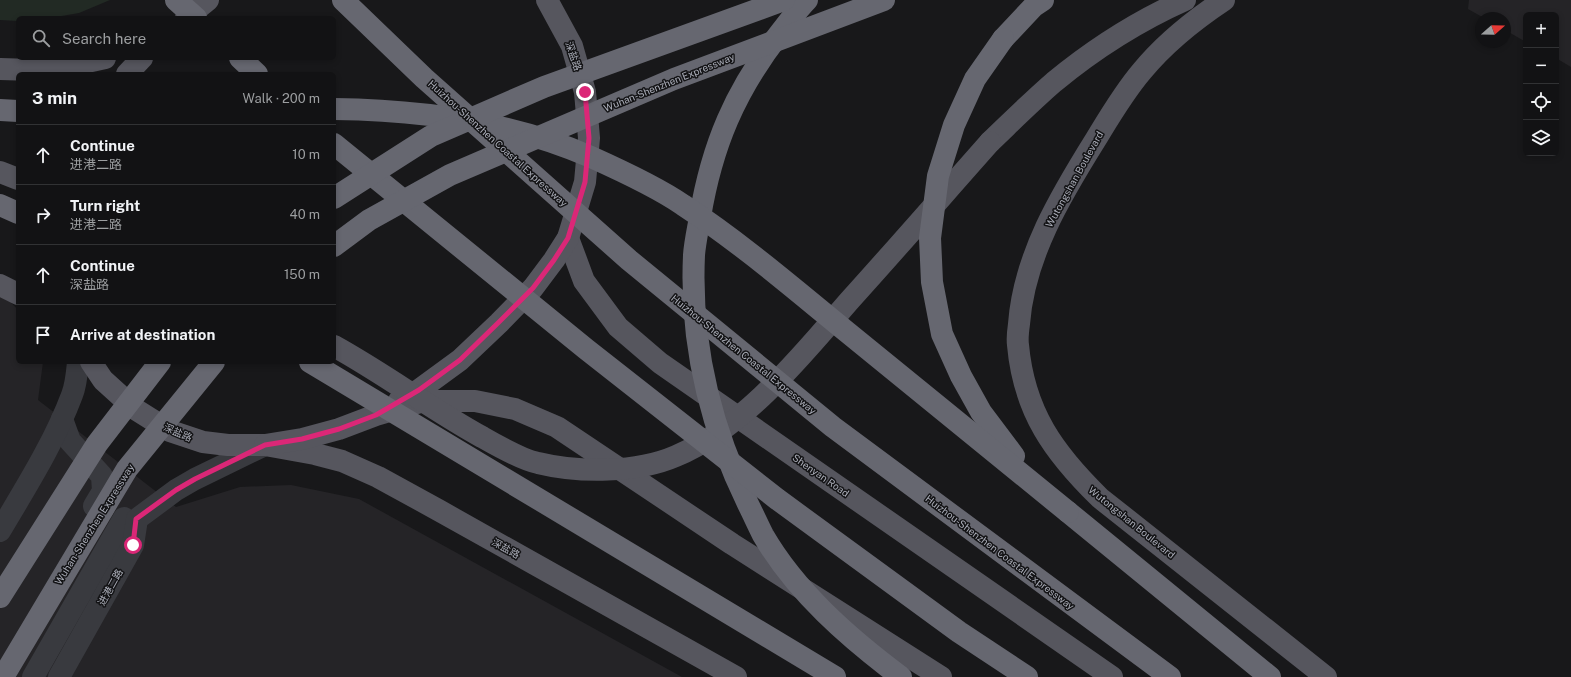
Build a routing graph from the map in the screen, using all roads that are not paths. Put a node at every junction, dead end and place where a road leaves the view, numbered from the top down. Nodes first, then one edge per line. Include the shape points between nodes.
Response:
1 (176, 0) edge
2 (208, 0) edge
3 (343, 0) edge
4 (547, 0) edge
5 (784, 0) edge
6 (807, 0) edge
7 (884, 0) edge
8 (1043, 0) edge
9 (1186, 0) edge
10 (1224, 0) edge
11 (188, 16) edge
12 (194, 16) edge
13 (97, 60) edge
14 (140, 60) edge
15 (242, 60) edge
16 (0, 69) edge
17 (128, 72) edge
18 (255, 72) edge
19 (336, 109) edge
20 (0, 110) edge
21 (16, 111) edge
22 (336, 146) edge
23 (0, 172) edge
24 (16, 178) edge
25 (336, 197) edge
26 (0, 205) edge
27 (16, 212) edge
28 (568, 238) junction
29 (336, 244) edge
30 (0, 285) edge
31 (16, 293) edge
32 (336, 347) edge
33 (78, 364) edge
34 (91, 364) edge
35 (158, 364) edge
36 (212, 364) edge
37 (313, 364) edge
38 (376, 415) junction
39 (62, 419) junction
40 (265, 445) junction
41 (1068, 512) junction
42 (130, 518) junction
43 (0, 531) edge
44 (0, 597) edge
45 (3, 677) edge
46 (33, 677) edge
47 (59, 677) edge
48 (736, 677) edge
49 (835, 677) edge
50 (901, 677) edge
51 (941, 677) edge
52 (1027, 677) edge
53 (1112, 677) edge
54 (1170, 677) edge
55 (1270, 677) edge
56 (1326, 677) edge

1 - 12 highway, bridge
2 - 11 main road
3 - 54 highway, Huizhou-Shenzhen Coastal Expressway, bridge via 430,83 635,265 832,427
4 - 28 main road, 深盐路 via 572,46 585,92 588,123 585,182
5 - 25 highway, bridge via 544,87 431,136
6 - 50 highway, bridge via 764,53 741,91 722,132 706,184 694,253 694,314 701,364 714,419 736,478 764,536 793,578 835,623
7 - 29 highway, Wuhan-Shenzhen Expressway, bridge via 674,79 450,175 368,220
8 - 41 highway, bridge via 1003,39 975,80 954,125 938,176 930,238 932,282 942,334 980,412 1009,450
9 - 32 main road, bridge via 1130,27 1053,82 990,142 772,385 737,419 701,444 674,457 641,466 606,469 536,463 497,446 451,420
10 - 56 main road, Wutongshan Boulevard via 1176,36 1142,71 1119,102 1079,166 1054,210 1032,259 1020,302 1017,344 1024,386 1037,418 1053,446 1075,474 1100,498
13 - 16 main road via 29,70
14 - 17 main road
15 - 18 highway
19 - 41 highway, bridge via 456,119 510,130 590,157 635,178 682,204 742,246
20 - 21 highway
22 - 52 highway, bridge via 586,349 777,499 959,632
23 - 24 main road
26 - 27 highway
28 - 38 main road, 深盐路 via 533,288 460,360 419,390
28 - 53 main road, Shenyan Road via 584,281 618,327 660,363
30 - 31 main road
33 - 39 lane via 73,394
34 - 40 main road, 深盐路 via 103,380 135,409 170,431 203,442
35 - 44 highway, bridge via 97,444
36 - 45 highway, Wuhan-Shenzhen Expressway, bridge via 126,469
37 - 49 highway, bridge
38 - 40 main road, 深盐路 via 302,439
38 - 51 main road via 424,401 475,401 515,409 557,427 732,544
39 - 42 lane via 70,441 102,476 103,491 94,506
39 - 43 lane
40 - 42 lane via 195,479
40 - 48 main road, 深盐路 via 342,461 378,477
41 - 55 highway
42 - 46 lane
42 - 47 lane, 进港二路 via 133,545

